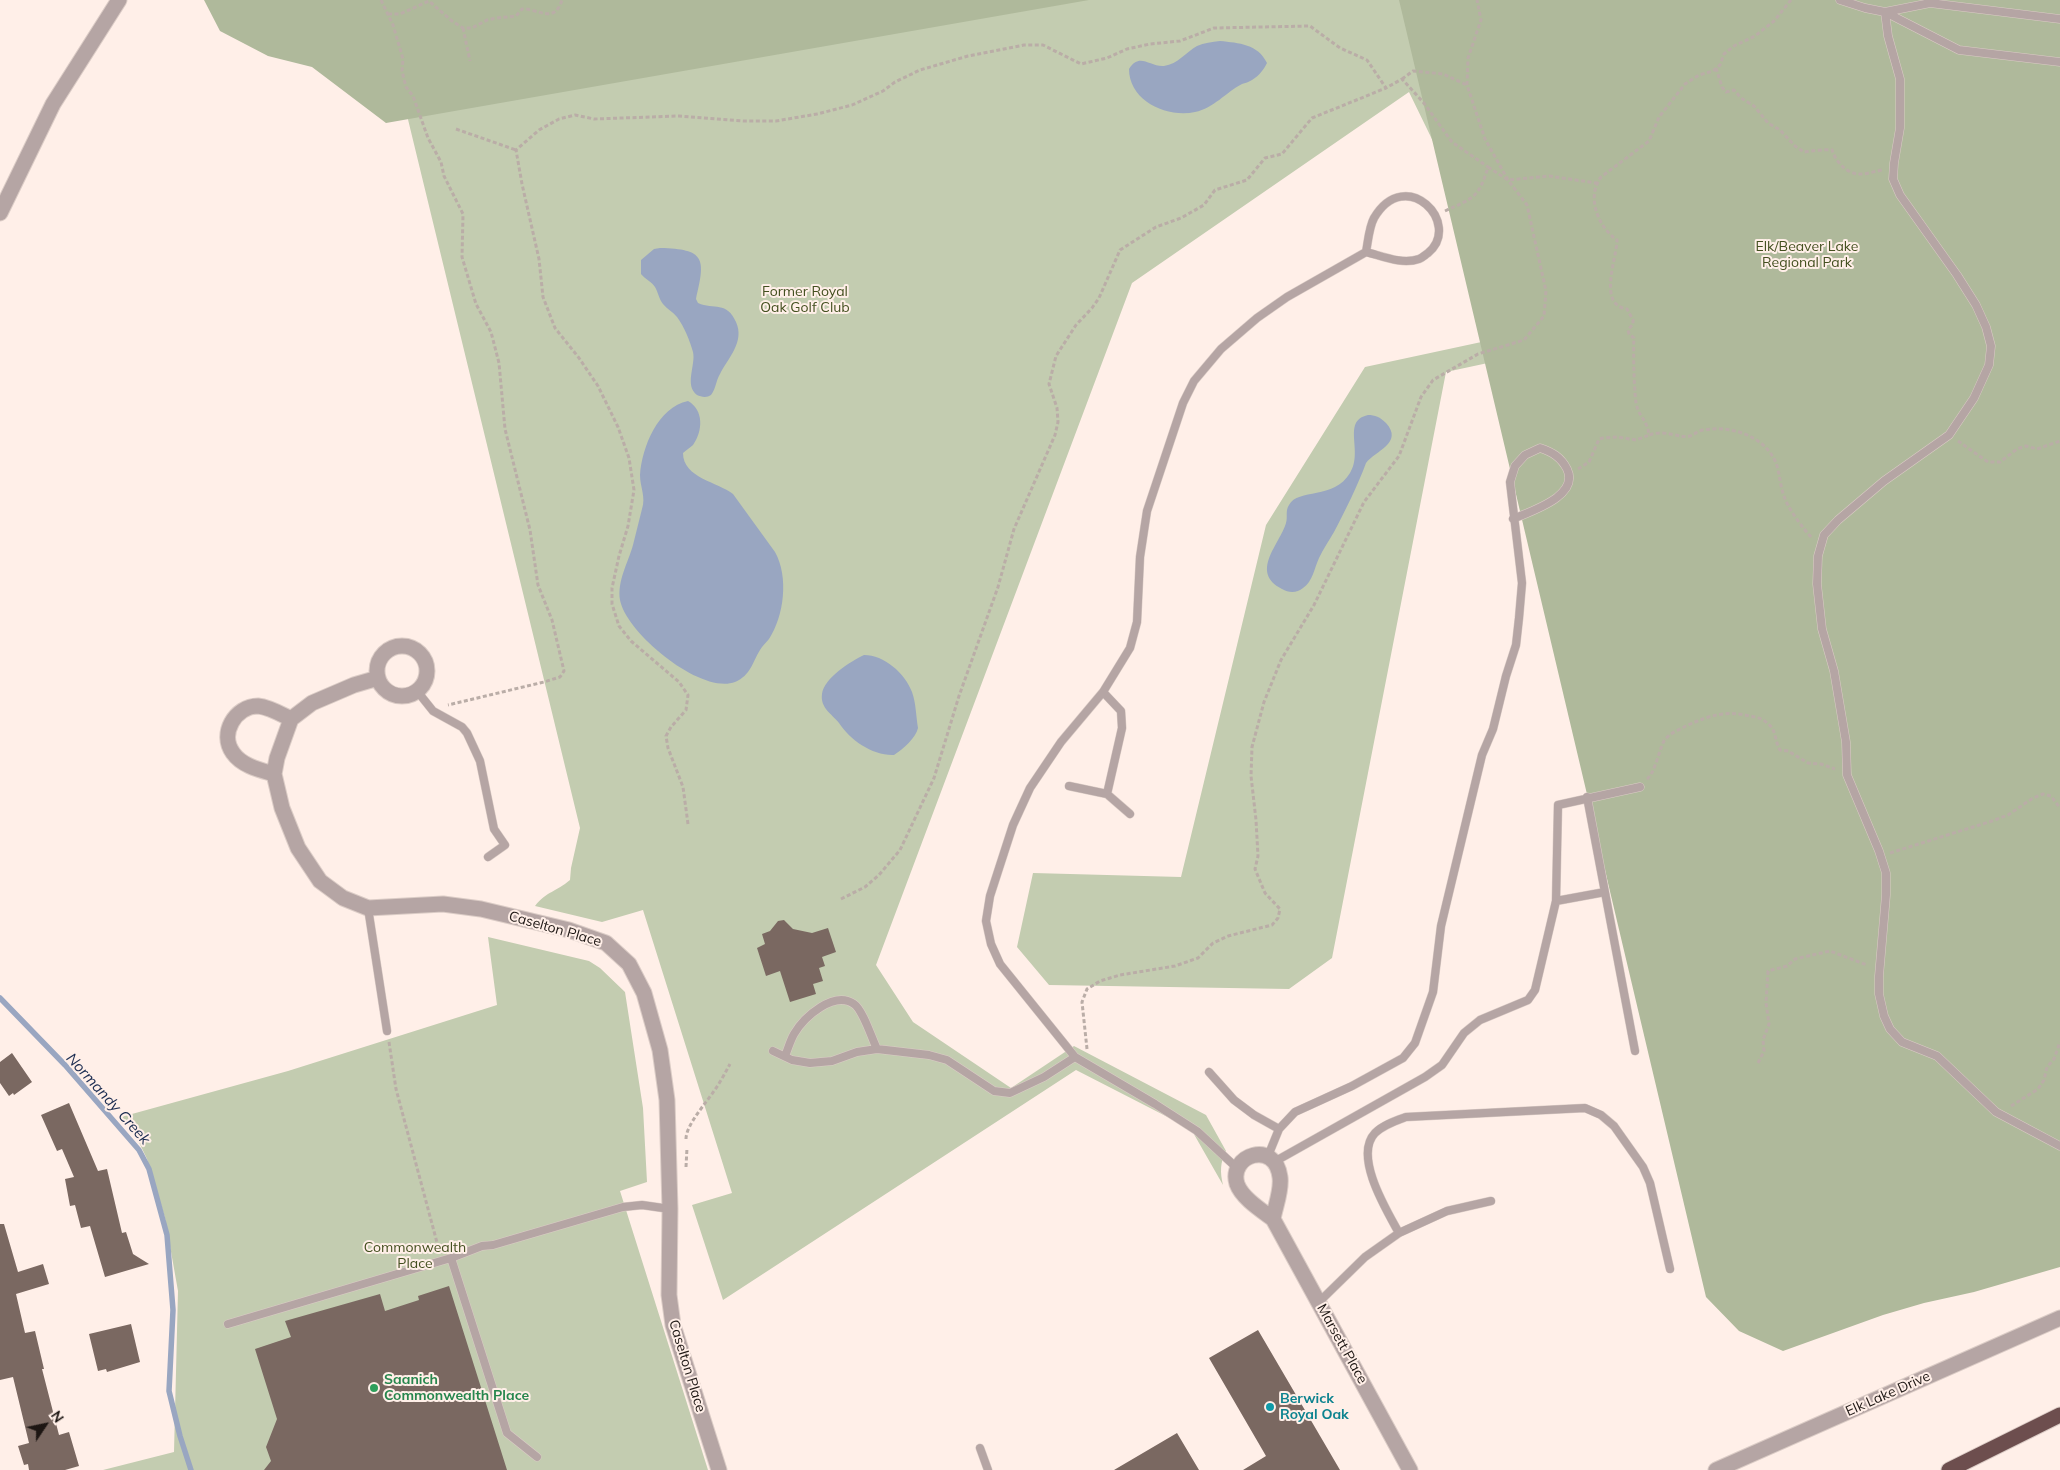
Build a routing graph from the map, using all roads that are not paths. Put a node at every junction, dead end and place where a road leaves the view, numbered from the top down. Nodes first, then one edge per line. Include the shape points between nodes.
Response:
1 (119, 0) edge
2 (1840, 0) edge
3 (1885, 12) junction
4 (2060, 19) edge
5 (2060, 62) edge
6 (2, 204) edge
7 (1366, 252) junction
8 (1513, 519) junction
9 (378, 678) junction
10 (417, 691) junction
11 (1103, 692) junction
12 (291, 719) junction
13 (274, 774) junction
14 (1069, 786) dead end
15 (1640, 787) road end
16 (1107, 794) junction
17 (1587, 797) junction
18 (1130, 814) dead end
19 (488, 856) dead end
20 (1605, 892) junction
21 (1556, 901) junction
22 (368, 908) junction
23 (387, 1031) road end
24 (877, 1049) junction
25 (773, 1051) dead end
26 (1634, 1051) dead end
27 (785, 1056) junction
28 (1075, 1057) junction
29 (1209, 1072) dead end
30 (1279, 1128) junction
31 (2060, 1146) edge
32 (1271, 1159) junction
33 (1238, 1169) junction
34 (1491, 1201) dead end
35 (670, 1209) junction
36 (1273, 1220) junction
37 (1399, 1233) junction
38 (451, 1258) junction
39 (1670, 1269) dead end
40 (1319, 1302) junction
41 (2060, 1318) edge
42 (228, 1324) dead end
43 (2060, 1415) edge
44 (980, 1448) dead end
45 (537, 1456) dead end
46 (719, 1470) edge
47 (988, 1470) edge
48 (1410, 1470) edge
49 (1716, 1470) edge
50 (1949, 1470) edge

1 - 6 street via 53,104
2 - 3 lane
3 - 4 lane via 1930,3
3 - 5 lane via 1960,50
3 - 31 lane via 1900,80 1900,128 1893,179 1900,195 1976,306 1991,346 1989,365 1974,398 1950,435 1884,480 1824,535 1818,556 1817,584 1822,629 1834,671 1846,742 1847,775 1886,873 1879,994 1884,1016 1902,1042 1937,1056 1996,1112
7 - 7 lane via 1400,261 1420,259 1433,248 1440,234 1435,216 1426,203 1413,196 1396,197 1384,204 1373,220
7 - 11 lane via 1256,318 1221,349 1194,382 1183,402 1147,511 1140,557 1137,622 1130,648
8 - 8 lane via 1559,497 1568,486 1570,475 1564,463 1552,452 1540,448 1525,455 1515,466 1510,482
8 - 30 lane via 1522,583 1516,644 1493,729 1482,755 1441,926 1433,992 1415,1043 1403,1058 1295,1112
9 - 10 street via 384,689 394,695 406,696
9 - 10 street via 377,666 382,655 392,647 404,645 415,649 424,658 425,682
9 - 12 street via 354,684 312,703
10 - 19 lane via 433,711 467,732 476,752 494,829 505,845
11 - 16 lane via 1121,711 1122,728
11 - 28 lane via 1061,742 1030,788 1007,842 990,896 986,921 1000,964
12 - 13 street, Caselton Place
12 - 13 street via 258,706 238,714 227,734 228,743 239,760
13 - 22 street, Caselton Place via 282,808 298,848 320,881 343,898
14 - 16 lane
15 - 17 lane
16 - 18 lane
17 - 20 lane
17 - 21 lane via 1558,805
20 - 21 lane
20 - 26 lane
21 - 32 lane via 1535,990 1528,1000 1480,1020 1464,1032 1442,1065 1425,1077
22 - 23 lane
22 - 35 street, Caselton Place via 442,904 481,909 569,930 606,943 629,964 644,993 660,1050 667,1100
24 - 27 lane via 832,1061 810,1063
24 - 27 lane via 856,1005 845,999 830,1002 801,1024
24 - 28 lane via 946,1060 994,1090 1010,1093
25 - 27 lane
28 - 33 lane via 1197,1131
29 - 30 lane via 1234,1100
30 - 32 lane
32 - 33 street via 1259,1154 1248,1156
32 - 36 street via 1278,1167 1281,1180
33 - 36 street, Marsett Place via 1238,1185 1244,1194
34 - 37 lane via 1446,1211
35 - 38 lane via 623,1208 493,1246 482,1246
35 - 46 street, Caselton Place via 669,1295 673,1325
36 - 40 street, Marsett Place
37 - 39 lane via 1375,1190 1368,1145 1374,1134 1388,1124 1406,1117 1585,1108 1614,1126 1643,1167 1650,1183
37 - 40 lane via 1365,1257
38 - 42 lane
38 - 45 lane via 507,1433
40 - 48 street, Marsett Place
41 - 49 street, Elk Lake Drive
43 - 50 highway
44 - 47 lane

